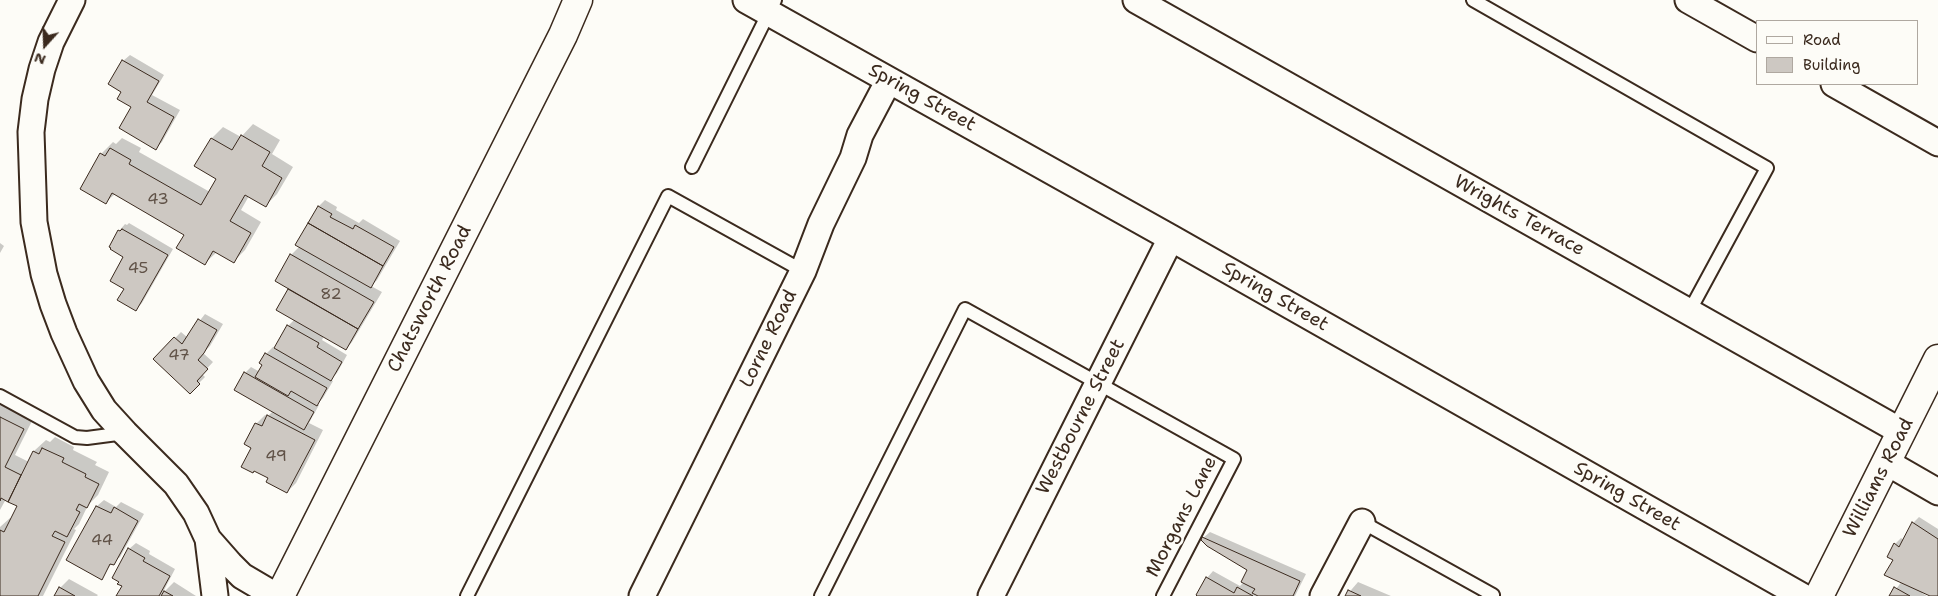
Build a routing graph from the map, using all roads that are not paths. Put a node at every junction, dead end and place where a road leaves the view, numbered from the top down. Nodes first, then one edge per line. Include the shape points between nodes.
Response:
1 (72, 0) edge
2 (578, 0) edge
3 (746, 0) edge
4 (1136, 0) edge
5 (1473, 0) edge
6 (1688, 0) edge
7 (772, 6) edge
8 (1756, 38) edge
9 (888, 80) junction
10 (1836, 85) edge
11 (1938, 143) edge
12 (692, 167) dead end
13 (1172, 238) junction
14 (803, 271) junction
15 (1689, 312) junction
16 (1938, 359) edge
17 (1098, 383) junction
18 (0, 396) edge
19 (1902, 432) junction
20 (125, 433) junction
21 (1886, 462) junction
22 (1938, 492) edge
23 (1362, 522) joint
24 (208, 539) junction
25 (1493, 595) dead end
26 (215, 596) edge
27 (276, 596) edge
28 (280, 596) edge
29 (467, 596) edge
30 (642, 596) edge
31 (821, 596) edge
32 (991, 596) edge
33 (1163, 596) edge
34 (1323, 596) edge
35 (1802, 596) edge
36 (1819, 596) edge

1 - 20 street via 51,42 35,99 31,132 34,222 44,274 64,333 86,381 104,410
2 - 28 street, Chatsworth Road
3 - 7 street, Spring Street
4 - 15 street, Wrights Terrace
5 - 15 lane via 1768,168
6 - 8 street
7 - 9 street, Spring Street
7 - 12 lane
9 - 13 street, Spring Street
9 - 14 street, Lorne Road via 860,135
10 - 11 street
13 - 17 street, Westbourne Street
13 - 35 street, Spring Street
14 - 29 lane via 668,196
14 - 30 street, Lorne Road
15 - 19 street, Wrights Terrace
16 - 19 street, Williams Road
17 - 31 lane via 966,309
17 - 32 street, Westbourne Street
17 - 33 lane, Morgans Lane via 1234,459
18 - 20 lane via 75,437
19 - 21 street, Williams Road
20 - 24 street via 176,484 196,513
21 - 22 street
21 - 36 street, Williams Road
23 - 25 lane
23 - 34 street
24 - 26 street
24 - 27 street via 242,576

